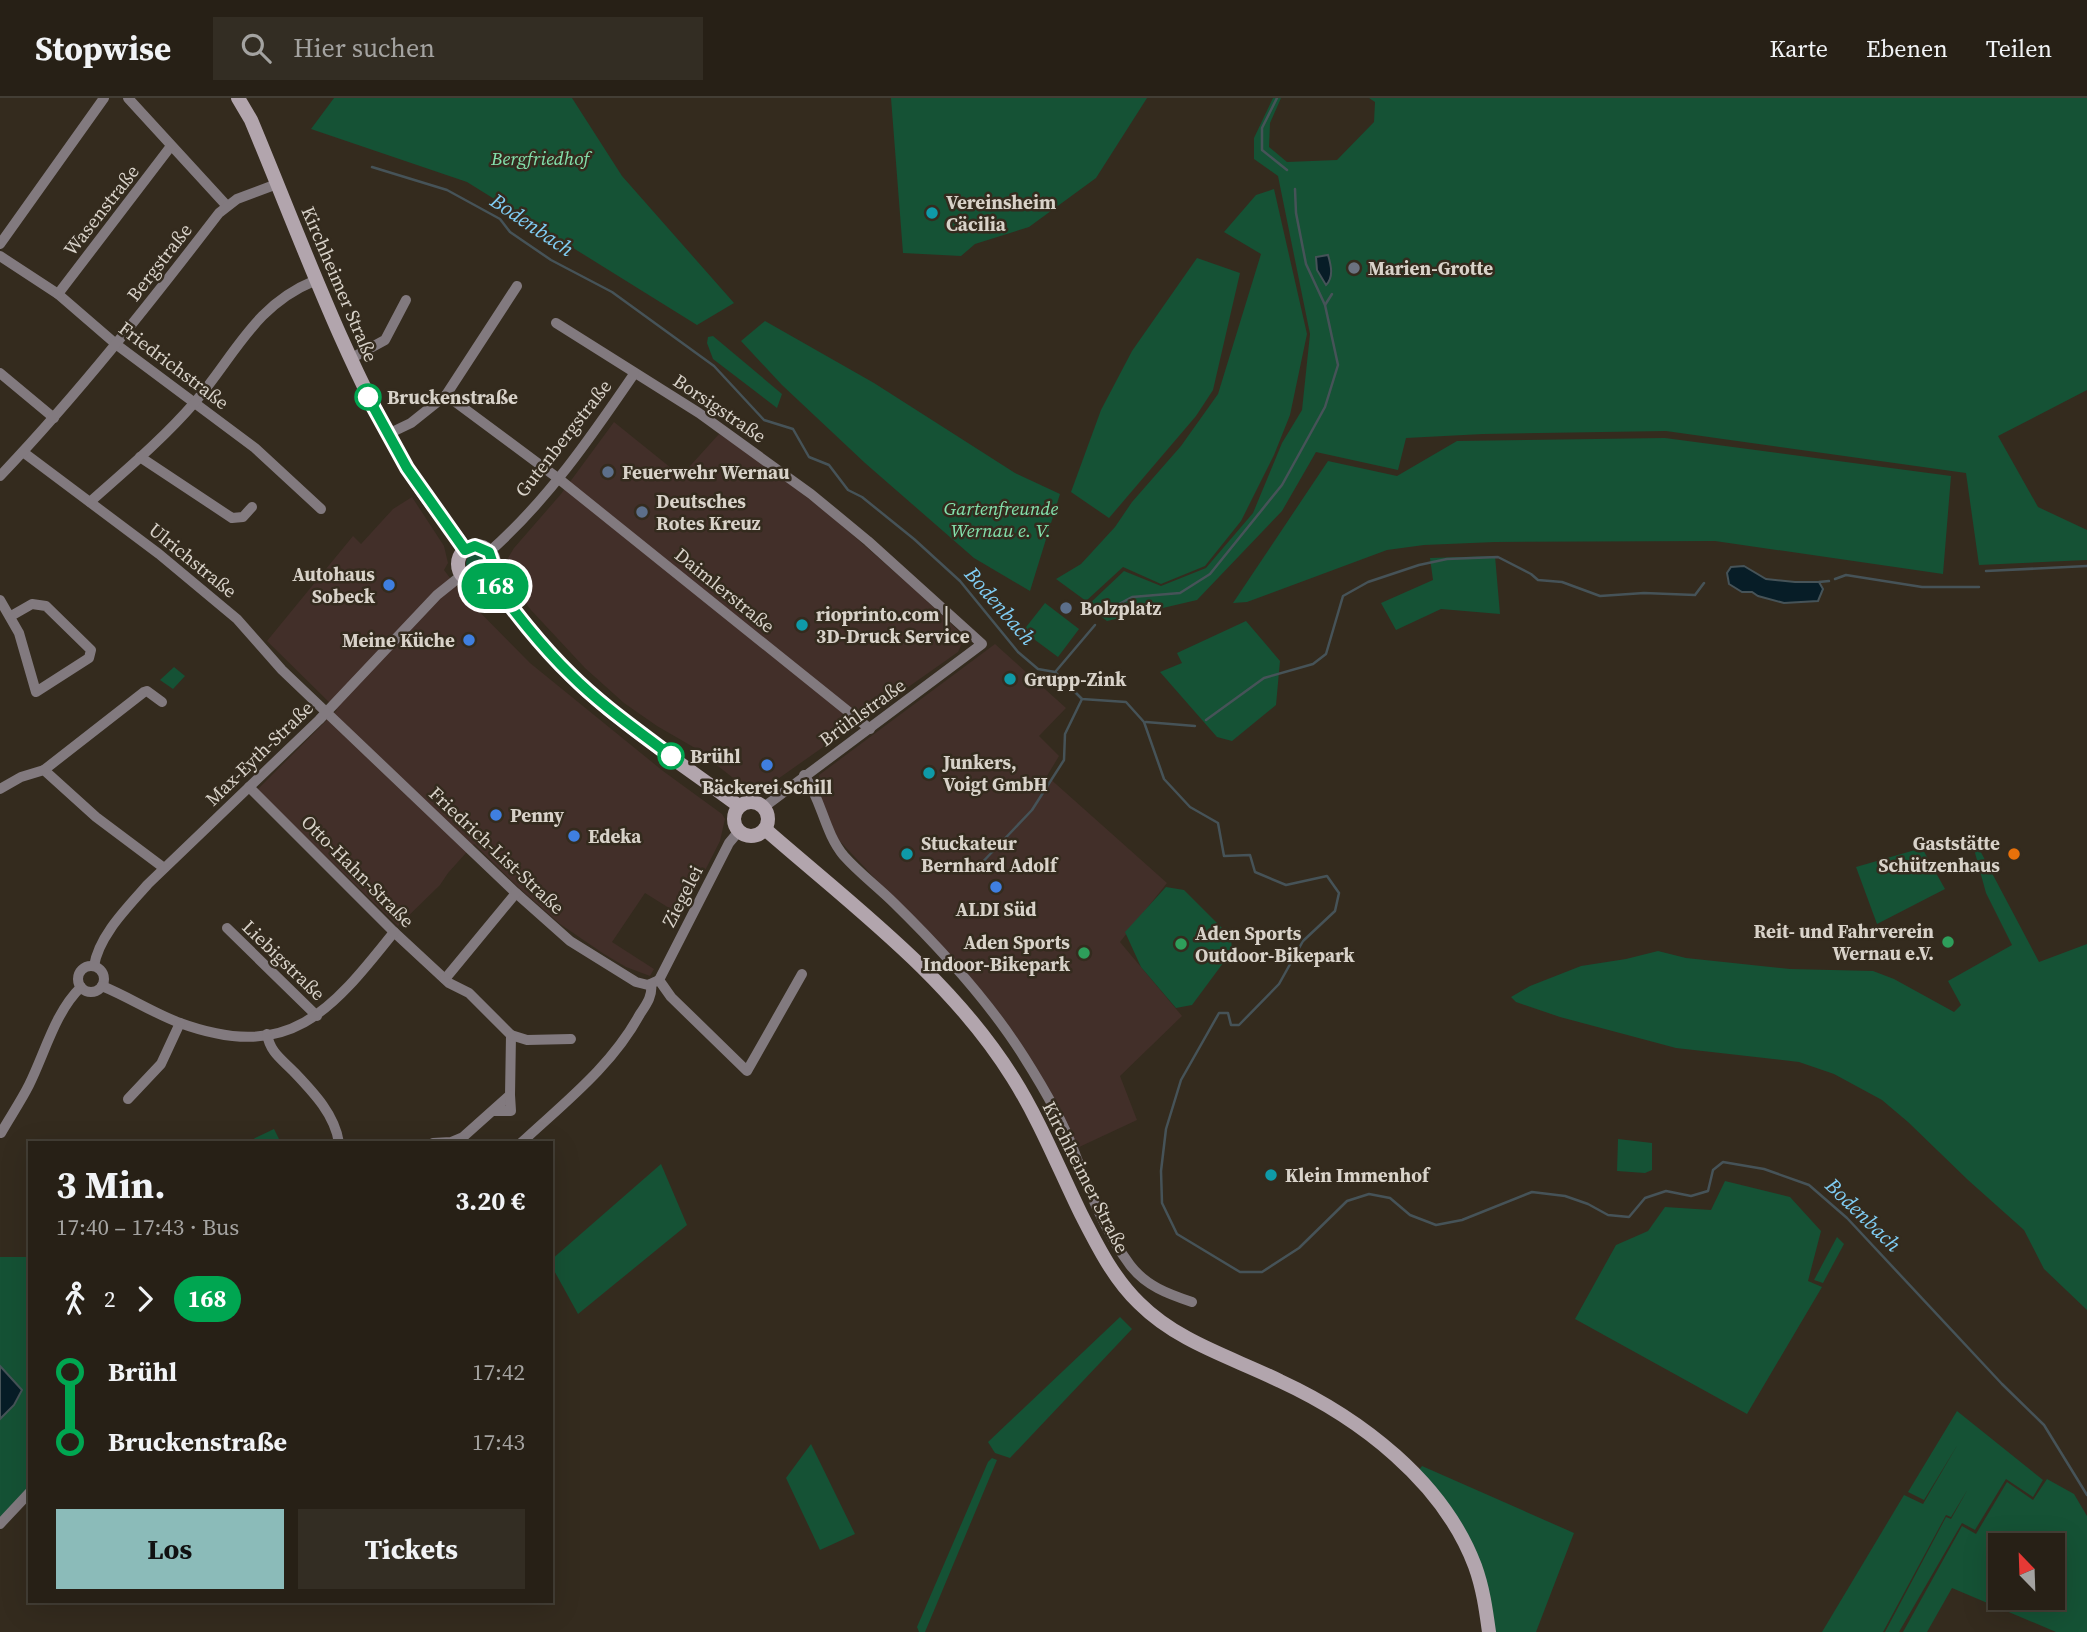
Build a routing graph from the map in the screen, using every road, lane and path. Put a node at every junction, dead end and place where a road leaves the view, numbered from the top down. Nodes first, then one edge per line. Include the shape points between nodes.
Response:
1 (104, 98) edge
2 (128, 98) edge
3 (238, 98) edge
4 (172, 146) junction
5 (276, 184) junction
6 (227, 206) junction
7 (0, 244) edge
8 (0, 256) edge
9 (314, 281) junction
10 (517, 286) dead end
11 (58, 294) junction
12 (406, 300) dead end
13 (556, 323) dead end
14 (117, 345) junction
15 (350, 359) junction
16 (0, 373) edge
17 (634, 374) junction
18 (446, 395) junction
19 (194, 404) junction
20 (54, 418) junction
21 (388, 434) junction
22 (23, 452) junction
23 (140, 457) junction
24 (0, 476) edge
25 (559, 478) junction
26 (90, 502) junction
27 (251, 507) dead end
28 (321, 509) dead end
29 (465, 550) junction
30 (489, 552) junction
31 (462, 575) junction
32 (488, 576) junction
33 (0, 600) edge
34 (11, 616) junction
35 (982, 644) joint
36 (162, 702) dead end
37 (326, 713) junction
38 (870, 729) junction
39 (44, 770) junction
40 (804, 775) junction
41 (249, 786) junction
42 (0, 789) edge
43 (739, 806) junction
44 (764, 807) junction
45 (765, 829) junction
46 (739, 831) junction
47 (164, 868) junction
48 (516, 893) junction
49 (227, 928) dead end
50 (394, 932) junction
51 (94, 966) junction
52 (802, 974) dead end
53 (445, 979) junction
54 (655, 982) junction
55 (102, 986) junction
56 (81, 987) junction
57 (317, 1016) junction
58 (180, 1023) junction
59 (267, 1034) junction
60 (511, 1035) junction
61 (571, 1039) dead end
62 (128, 1100) dead end
63 (1, 1133) edge
64 (338, 1141) edge
65 (453, 1141) edge
66 (523, 1141) edge
67 (1192, 1302) dead end
68 (28, 1494) edge
69 (0, 1524) edge
70 (1489, 1632) edge

1 - 7 street
2 - 4 street
3 - 5 main road, Kirchheimer Straße
4 - 6 street
4 - 11 street, Wasenstraße
5 - 6 street, Bergstraße
5 - 9 main road, Kirchheimer Straße
6 - 14 street, Bergstraße
8 - 11 street, Friedrichstraße
9 - 15 main road, Kirchheimer Straße
9 - 19 street via 265,312
10 - 18 street
11 - 14 street, Friedrichstraße
12 - 15 street via 385,340
13 - 17 street, Borsigstraße
14 - 19 street, Friedrichstraße
14 - 20 street, Bergstraße
15 - 21 main road, Kirchheimer Straße
16 - 20 street
17 - 25 street, Gutenbergstraße
17 - 35 street, Borsigstraße via 746,445 811,494
18 - 21 street via 411,423
18 - 25 street, Daimlerstraße
19 - 23 street
19 - 28 street, Friedrichstraße via 255,448
20 - 22 street, Bergstraße
21 - 29 main road, Kirchheimer Straße
22 - 24 street, Bergstraße
22 - 26 street, Ulrichstraße
23 - 26 street
23 - 27 street via 233,518 243,517
25 - 30 street, Gutenbergstraße
25 - 38 street, Daimlerstraße
26 - 37 street, Ulrichstraße via 237,619
29 - 30 main road via 475,546
29 - 31 main road via 458,559
30 - 32 main road via 493,564
31 - 32 main road via 472,581
31 - 37 street, Max-Eyth-Straße via 437,595
32 - 43 main road via 571,676
33 - 34 street
34 - 34 street via 36,692 89,658 91,650 46,606 32,604
35 - 38 street, Brühlstraße
36 - 39 street via 144,692
37 - 41 street, Max-Eyth-Straße
37 - 48 street, Friedrich-List-Straße
38 - 40 street, Brühlstraße
39 - 42 street
39 - 47 street via 96,817
40 - 44 street, Brühlstraße
40 - 67 street via 845,856 956,968 1022,1054 1074,1150 1109,1234 1131,1267 1150,1286
41 - 47 street, Max-Eyth-Straße
41 - 50 street, Otto-Hahn-Straße
43 - 44 main road via 751,801
43 - 46 main road via 734,820
44 - 45 main road via 769,820
45 - 46 main road via 754,836
45 - 70 main road, Kirchheimer Straße via 905,950 966,1012 1014,1079 1104,1257 1136,1301 1158,1322 1188,1340 1325,1405 1390,1451 1424,1484 1454,1524 1470,1556
46 - 54 street, Ziegelei
47 - 51 street, Max-Eyth-Straße via 109,933
48 - 53 street
48 - 54 street, Friedrich-List-Straße via 590,955 636,982
49 - 57 street, Liebigstraße
50 - 53 street, Otto-Hahn-Straße
50 - 57 street via 345,991
51 - 55 street via 104,975
51 - 56 street via 80,972
52 - 54 street via 747,1071
53 - 60 street, Otto-Hahn-Straße via 469,993
54 - 66 street, Ziegelei via 625,1041
55 - 56 street via 90,992
55 - 58 street
56 - 63 street
57 - 59 street via 286,1031
58 - 59 street via 218,1033
58 - 62 street via 161,1064
59 - 64 street via 271,1050 324,1108
60 - 61 street via 527,1040
60 - 65 street via 510,1095
68 - 69 street

